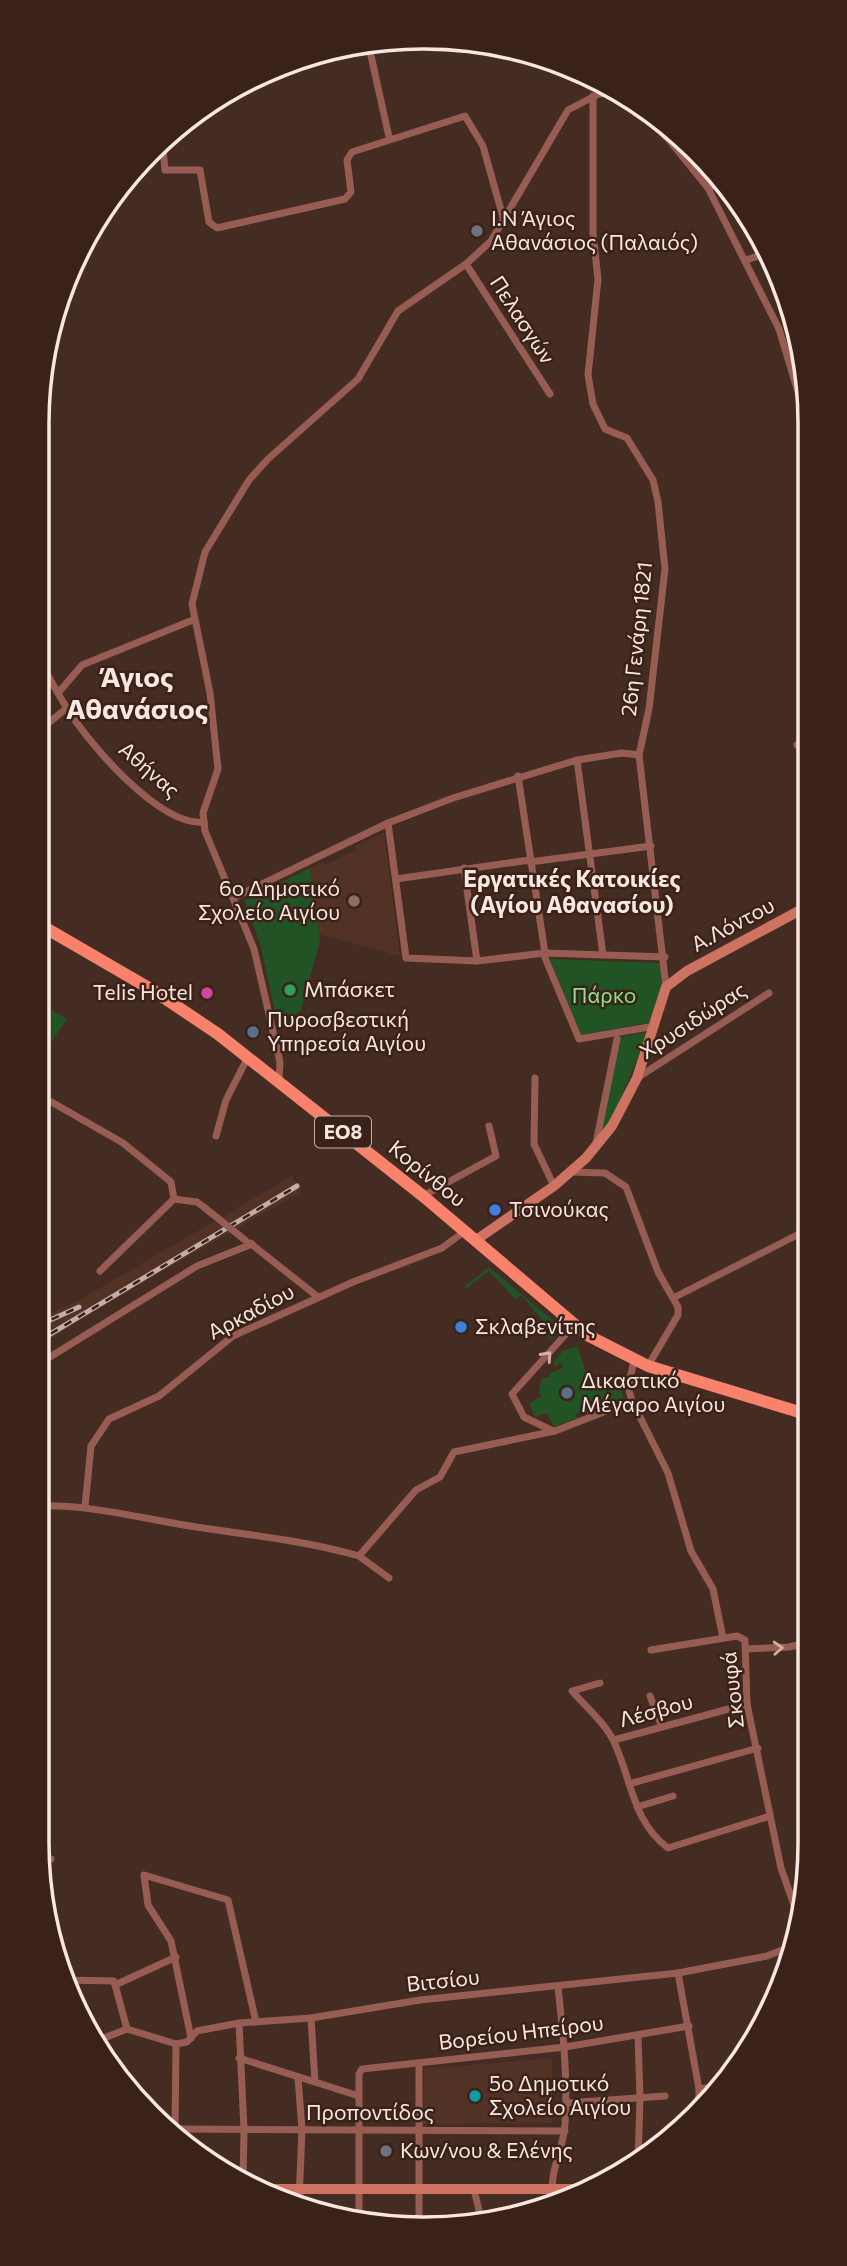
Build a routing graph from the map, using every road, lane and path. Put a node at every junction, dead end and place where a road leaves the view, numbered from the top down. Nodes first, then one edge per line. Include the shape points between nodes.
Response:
1 (370, 53) edge
2 (597, 92) edge
3 (603, 95) edge
4 (389, 137) junction
5 (673, 145) edge
6 (164, 155) edge
7 (713, 186) edge
8 (708, 188) junction
9 (504, 221) junction
10 (758, 256) edge
11 (746, 260) junction
12 (466, 264) junction
13 (795, 376) edge
14 (550, 394) dead end
15 (193, 620) junction
16 (49, 676) edge
17 (59, 692) junction
18 (67, 708) junction
19 (49, 722) edge
20 (639, 755) junction
21 (577, 760) junction
22 (519, 776) junction
23 (204, 822) junction
24 (388, 822) junction
25 (651, 846) junction
26 (589, 855) junction
27 (530, 861) junction
28 (464, 868) junction
29 (396, 879) junction
30 (235, 897) junction
31 (798, 912) edge
32 (49, 930) edge
33 (544, 953) junction
34 (603, 955) junction
35 (665, 957) junction
36 (477, 961) junction
37 (666, 987) junction
38 (769, 993) dead end
39 (655, 1026) junction
40 (617, 1039) dead end
41 (248, 1057) junction
42 (535, 1078) dead end
43 (637, 1078) junction
44 (279, 1082) junction
45 (49, 1101) edge
46 (489, 1126) dead end
47 (216, 1136) dead end
48 (595, 1148) junction
49 (570, 1172) junction
50 (554, 1186) junction
51 (423, 1196) junction
52 (174, 1199) junction
53 (471, 1235) junction
54 (798, 1235) edge
55 (248, 1242) junction
56 (100, 1271) dead end
57 (318, 1297) junction
58 (673, 1298) junction
59 (573, 1325) junction
60 (49, 1358) edge
61 (634, 1361) junction
62 (648, 1366) junction
63 (632, 1401) junction
64 (798, 1412) edge
65 (555, 1431) junction
66 (49, 1505) edge
67 (85, 1507) junction
68 (359, 1556) junction
69 (389, 1578) dead end
70 (723, 1638) junction
71 (798, 1645) edge
72 (746, 1649) junction
73 (651, 1650) dead end
74 (600, 1683) dead end
75 (650, 1696) dead end
76 (747, 1704) junction
77 (662, 1727) junction
78 (614, 1740) junction
79 (758, 1748) junction
80 (629, 1784) junction
81 (673, 1796) dead end
82 (637, 1807) junction
83 (770, 1816) junction
84 (793, 1903) edge
85 (782, 1950) edge
86 (176, 1957) junction
87 (678, 1973) junction
88 (76, 1980) edge
89 (115, 1985) junction
90 (558, 1987) junction
91 (311, 2018) junction
92 (239, 2022) junction
93 (256, 2022) junction
94 (689, 2026) junction
95 (127, 2029) junction
96 (638, 2035) junction
97 (104, 2038) edge
98 (191, 2038) junction
99 (176, 2044) junction
100 (565, 2047) junction
101 (239, 2058) junction
102 (418, 2063) junction
103 (298, 2077) junction
104 (315, 2082) junction
105 (706, 2088) edge
106 (699, 2089) junction
107 (699, 2095) edge
108 (359, 2096) junction
109 (665, 2096) dead end
110 (640, 2098) junction
111 (567, 2103) junction
112 (175, 2122) edge
113 (244, 2130) junction
114 (302, 2130) junction
115 (358, 2130) junction
116 (418, 2130) junction
117 (185, 2131) edge
118 (565, 2131) junction
119 (638, 2149) edge
120 (243, 2171) edge
121 (358, 2189) junction
122 (418, 2189) junction
123 (474, 2190) junction
124 (552, 2194) edge
125 (299, 2195) edge
126 (359, 2211) edge
127 (480, 2213) edge
128 (419, 2217) edge

1 - 4 street
2 - 9 street via 562,118
3 - 20 street, 26η Γενάρη 1821 via 593,233 598,279 589,375 593,404 605,429 627,438 653,480 665,569 649,709
4 - 6 street via 349,154 351,192 345,200 217,228 209,222 200,170 165,170
4 - 9 street via 460,116 468,118 483,146
5 - 8 street
7 - 8 street
8 - 11 street
9 - 12 street
10 - 11 street
11 - 13 street
12 - 14 street, Πελασγών
12 - 15 street via 398,311 358,379 249,480 205,552 194,587
15 - 17 street via 82,665
15 - 23 street via 210,694 218,769
16 - 17 street, Αθήνας
17 - 18 street, Αθήνας
18 - 19 street
18 - 23 street, Αθήνας via 133,785 183,821
20 - 21 street
20 - 25 street, 26η Γενάρη 1821
21 - 22 street
21 - 26 street
22 - 24 street
22 - 27 street
23 - 30 street via 207,840
24 - 29 street
24 - 30 street
25 - 26 street
25 - 35 street, 26η Γενάρη 1821
26 - 27 street
26 - 34 street
27 - 28 street
27 - 33 street
28 - 29 street
28 - 36 street
29 - 36 street via 406,958
30 - 44 street via 254,949 280,1062
31 - 37 main road, Α.Λόντου
32 - 41 main road, Κορίνθου / ΕΟ8 via 183,1009
33 - 34 street
33 - 36 street
33 - 39 street via 579,1040
34 - 35 street
35 - 37 street, 26η Γενάρη 1821
37 - 39 main road
38 - 43 street, Χρυσιδώρας
39 - 43 main road
40 - 48 street
41 - 44 main road, Κορίνθου / ΕΟ8
41 - 47 street via 226,1100
42 - 50 street via 534,1144
43 - 48 main road via 622,1112
44 - 51 main road, Κορίνθου / ΕΟ8
45 - 52 street via 123,1143 171,1181
46 - 51 street via 496,1156
48 - 49 main road
49 - 50 main road
49 - 58 street via 605,1173 626,1187 658,1272
50 - 53 main road
51 - 53 main road, Κορίνθου / ΕΟ8
52 - 55 street, bridge via 197,1202
52 - 56 street
53 - 57 street, Αρκαδίου
53 - 59 main road, Κορίνθου / ΕΟ8
54 - 58 street
55 - 57 street
55 - 60 street via 186,1272
57 - 67 street, Αρκαδίου via 221,1343 159,1396 109,1419 90,1446
58 - 62 street via 678,1315
59 - 61 main road, Κορίνθου / ΕΟ8
65 -> 59 street via 524,1417 512,1394
61 - 62 main road, Κορίνθου / ΕΟ8
61 - 63 street, Σκουφά via 628,1387
62 - 64 main road, Κορίνθου / ΕΟ8
63 - 65 street
63 - 70 street, Σκουφά via 669,1477 691,1551 713,1589
65 - 68 street via 454,1452 440,1477 416,1490
66 - 67 street
67 - 68 street via 269,1536
68 - 69 street
70 - 72 street, Σκουφά via 741,1636
70 - 73 street, Σκουφά
72 -> 71 street
72 - 76 street, Σκουφά
74 - 78 street via 572,1691
75 - 77 street
76 - 77 street, Λέσβου
76 - 79 street, Σκουφά
77 - 78 street, Λέσβου
78 - 80 street
79 - 80 street
79 - 83 street, Σκουφά
80 - 82 street
81 - 82 street
82 - 83 street via 652,1836 668,1848
83 - 84 street, Σκουφά
85 - 87 street, Βιτσίου
86 - 89 street
86 - 93 street via 172,1941 148,1905 144,1875 228,1900
86 - 98 street
87 - 90 street, Βιτσίου
87 - 94 street
88 - 89 street via 114,1981
89 - 95 street
90 - 91 street, Βιτσίου via 420,2000
90 - 100 street
91 - 93 street, Βιτσίου
91 - 104 street
92 - 93 street, Βιτσίου
92 - 98 street, Βιτσίου via 197,2031
92 - 101 street
94 - 96 street, Βορείου Ηπείρου
94 - 106 street
95 - 97 street
95 - 99 street
96 - 100 street, Βορείου Ηπείρου
96 - 110 street
98 - 99 street, Βιτσίου
99 - 112 street
100 - 102 street, Βορείου Ηπείρου
100 - 111 street
101 - 103 street
101 - 113 street
102 - 108 street, Βορείου Ηπείρου via 366,2068 359,2074
102 - 116 street
103 - 104 street
103 - 114 street
104 - 108 street
105 - 106 street
106 - 107 street
108 - 115 street
109 - 110 street
110 - 111 street
110 - 119 street
111 - 118 street
113 - 114 street, Προποντίδος
113 - 117 street, Προποντίδος
113 - 120 street
114 - 115 street, Προποντίδος
114 - 125 street
115 - 116 street, Προποντίδος
115 - 121 street
116 - 118 street, Προποντίδος
116 - 122 street
118 - 124 street
121 - 122 main road
121 - 125 main road
121 - 126 street
122 - 123 main road
122 - 128 street
123 - 124 main road
123 - 127 street

